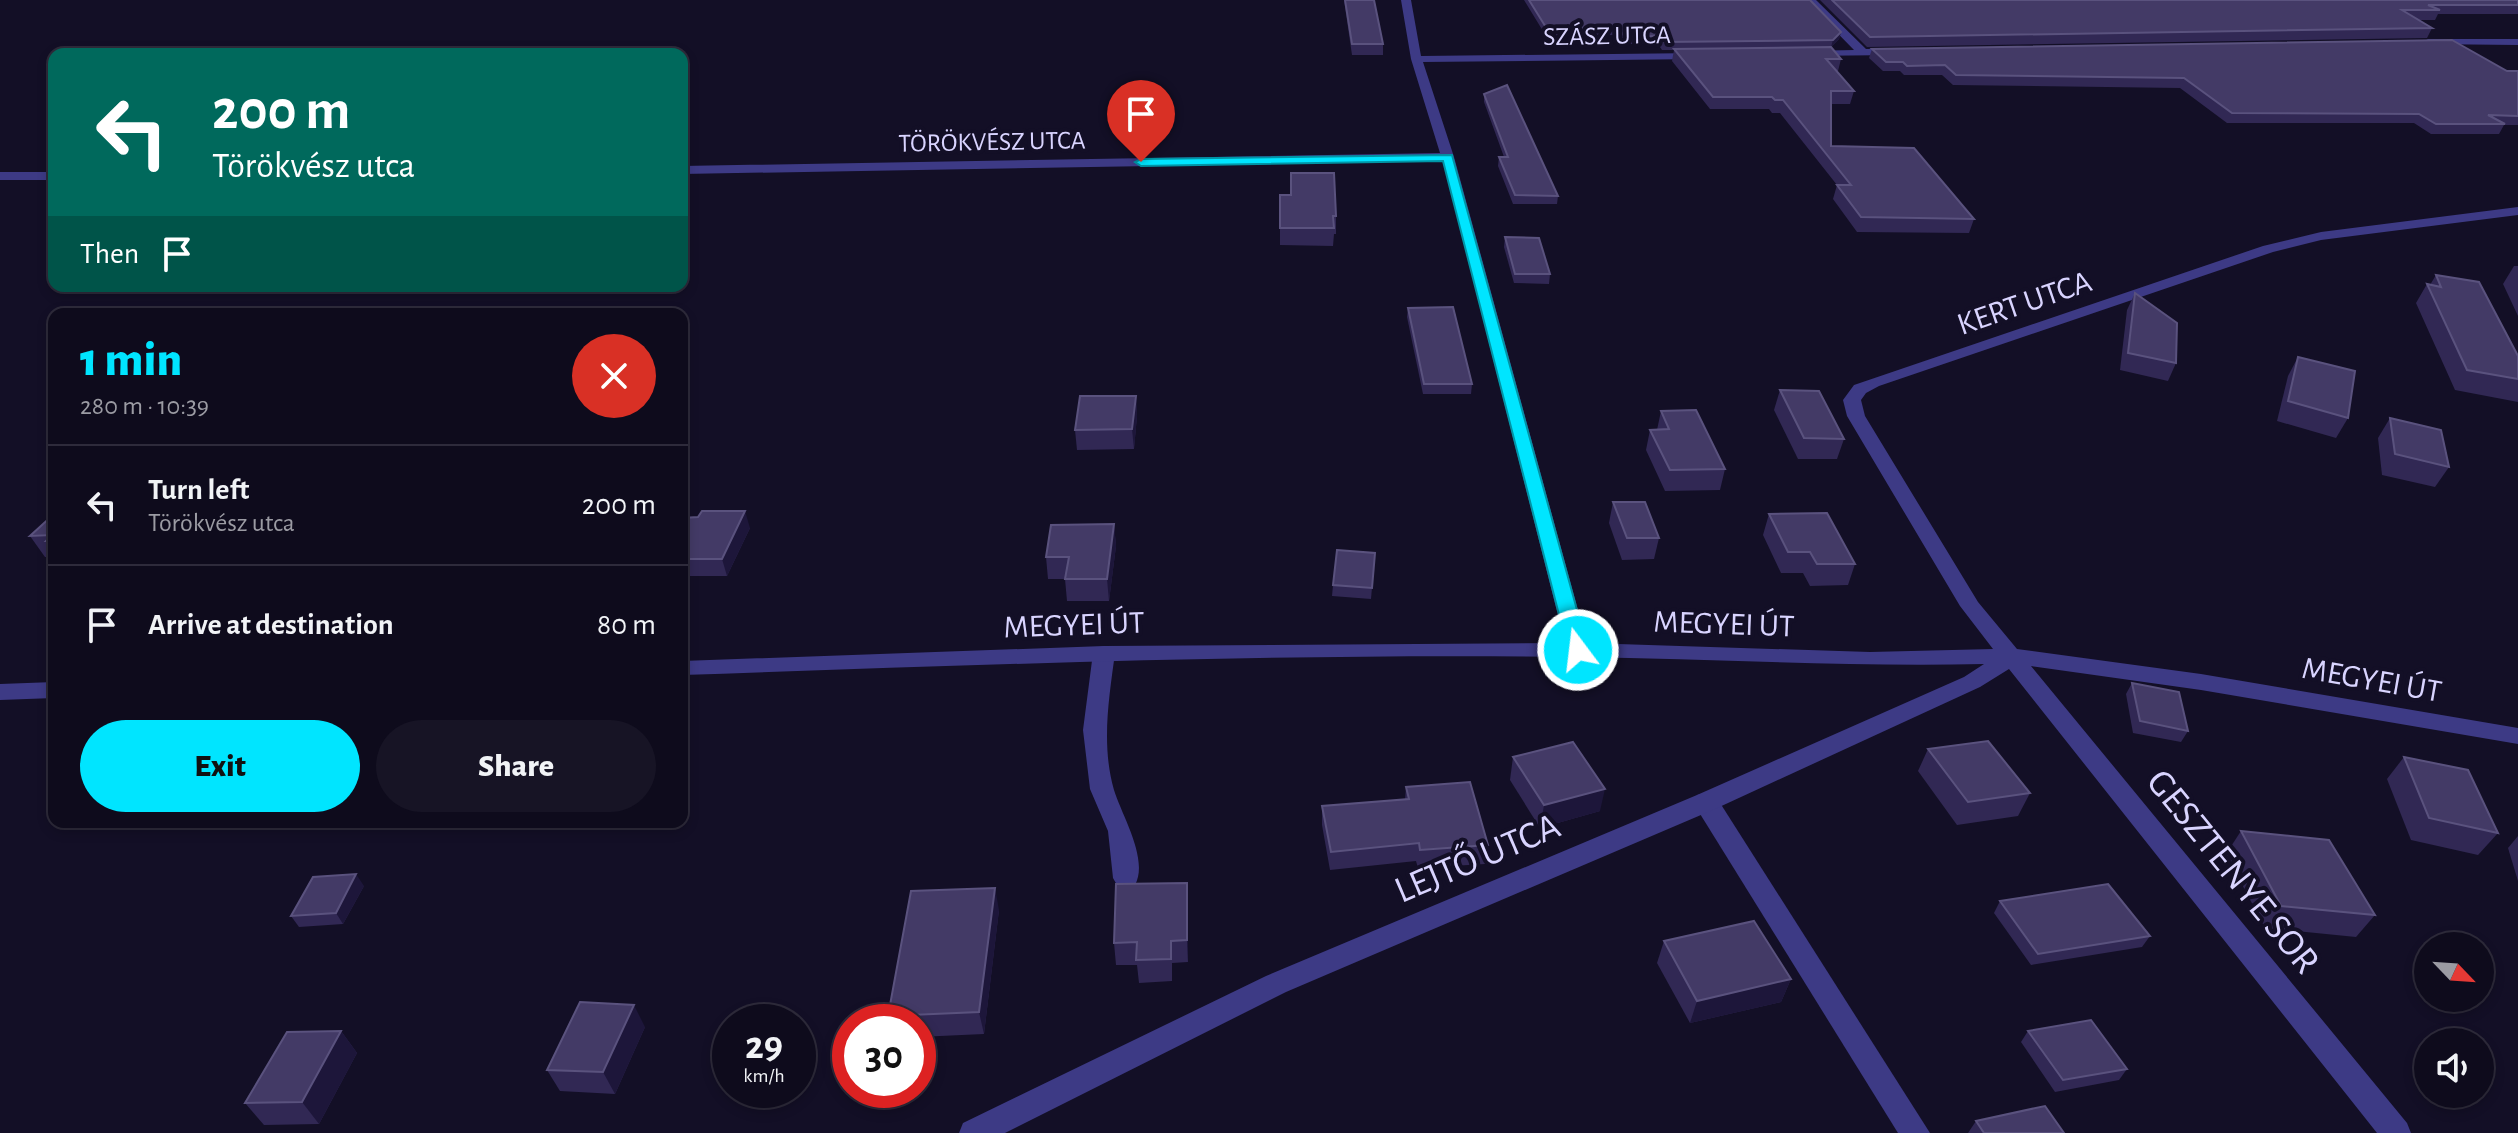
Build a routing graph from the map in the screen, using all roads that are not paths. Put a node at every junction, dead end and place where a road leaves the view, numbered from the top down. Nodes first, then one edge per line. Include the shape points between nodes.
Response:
1 (1406, 0) edge
2 (1810, 0) edge
3 (2413, 42) edge
4 (2518, 42) edge
5 (1910, 52) edge
6 (1863, 53) junction
7 (1800, 54) edge
8 (1706, 55) edge
9 (1416, 59) junction
10 (1448, 157) junction
11 (688, 170) edge
12 (0, 176) edge
13 (48, 176) edge
14 (2518, 211) edge
15 (1578, 650) junction
16 (1104, 653) junction
17 (2012, 656) junction
18 (688, 668) edge
19 (48, 690) edge
20 (0, 692) edge
21 (2518, 736) edge
22 (1706, 802) junction
23 (1126, 878) dead end
24 (974, 1133) edge
25 (1915, 1133) edge
26 (2396, 1133) edge

1 - 9 street
2 - 6 street
3 - 4 street
5 - 6 street
6 - 7 street
8 - 9 street, SZÁSZ UTCA
9 - 10 street
10 - 11 street, TÖRÖKVÉSZ UTCA
10 - 15 street
12 - 13 street
14 - 17 street, KERT UTCA via 2295,241 1860,389 1852,400 1856,416 1970,606
15 - 16 street, MEGYEI ÚT
15 - 17 street, MEGYEI ÚT via 1870,659
16 - 18 street, MEGYEI ÚT
16 - 23 street via 1094,730 1102,789 1120,831
17 - 21 street, MEGYEI ÚT
17 - 22 street, LEJTŐ UTCA via 1972,682
17 - 26 street, GESZTENYE SOR
19 - 20 street
22 - 24 street, LEJTŐ UTCA via 1276,984
22 - 25 street

